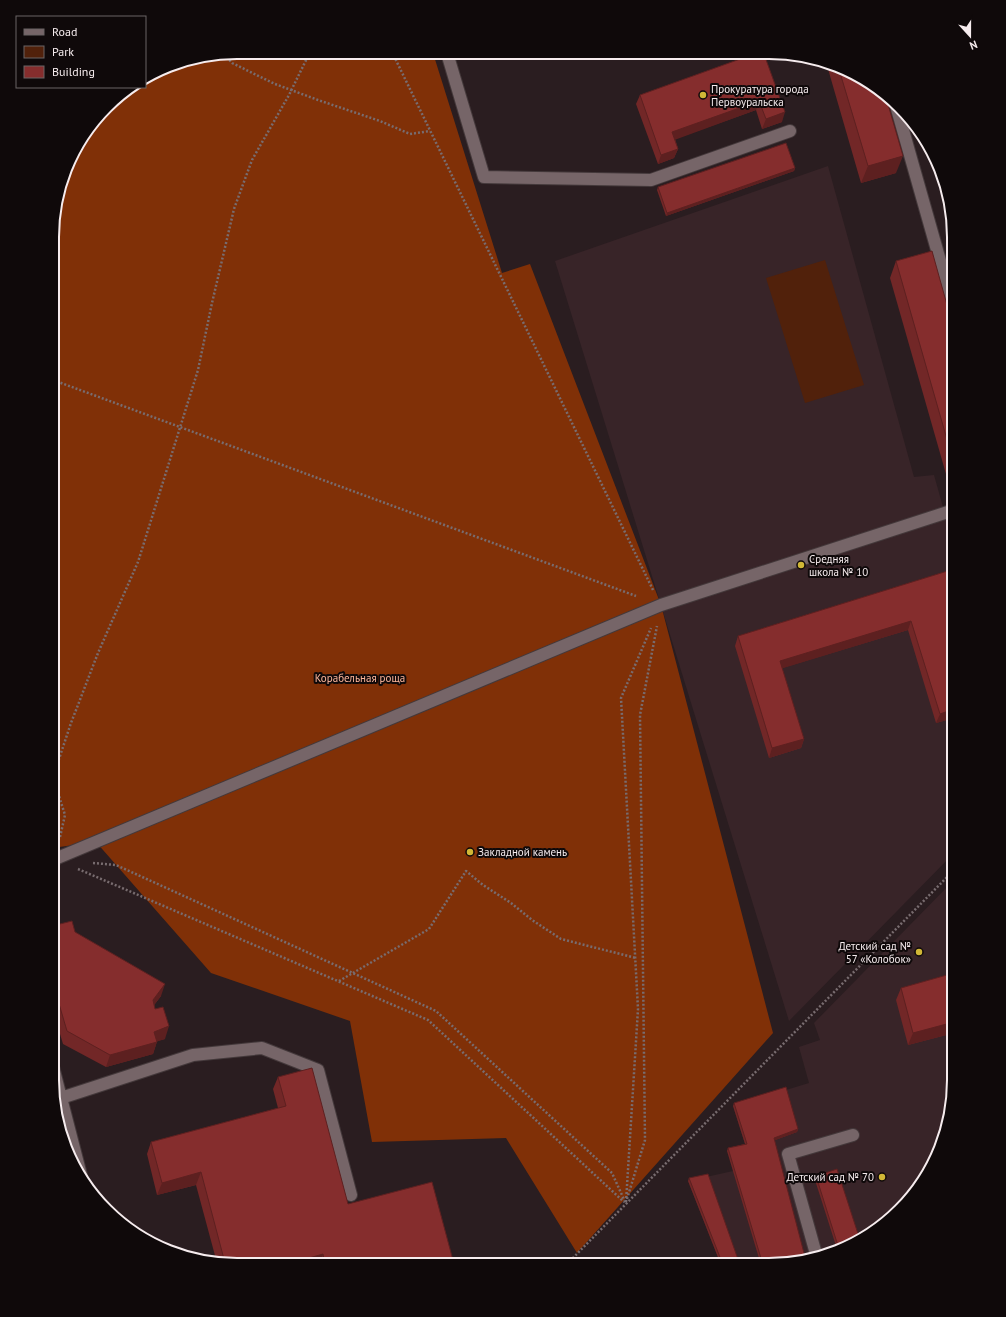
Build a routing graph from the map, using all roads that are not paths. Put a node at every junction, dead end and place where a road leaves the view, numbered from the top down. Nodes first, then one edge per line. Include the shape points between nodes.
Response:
1 (449, 59) edge
2 (899, 115) edge
3 (790, 131) dead end
4 (947, 285) edge
5 (947, 512) edge
6 (59, 861) edge
7 (59, 1090) edge
8 (61, 1098) junction
9 (852, 1135) dead end
10 (76, 1157) edge
11 (351, 1195) dead end
12 (815, 1252) edge

1 - 3 street via 484,177 651,180
2 - 4 street
5 - 6 street via 661,605
7 - 8 street
8 - 10 street
8 - 11 street via 193,1055 262,1048 318,1070
9 - 12 street via 788,1154

